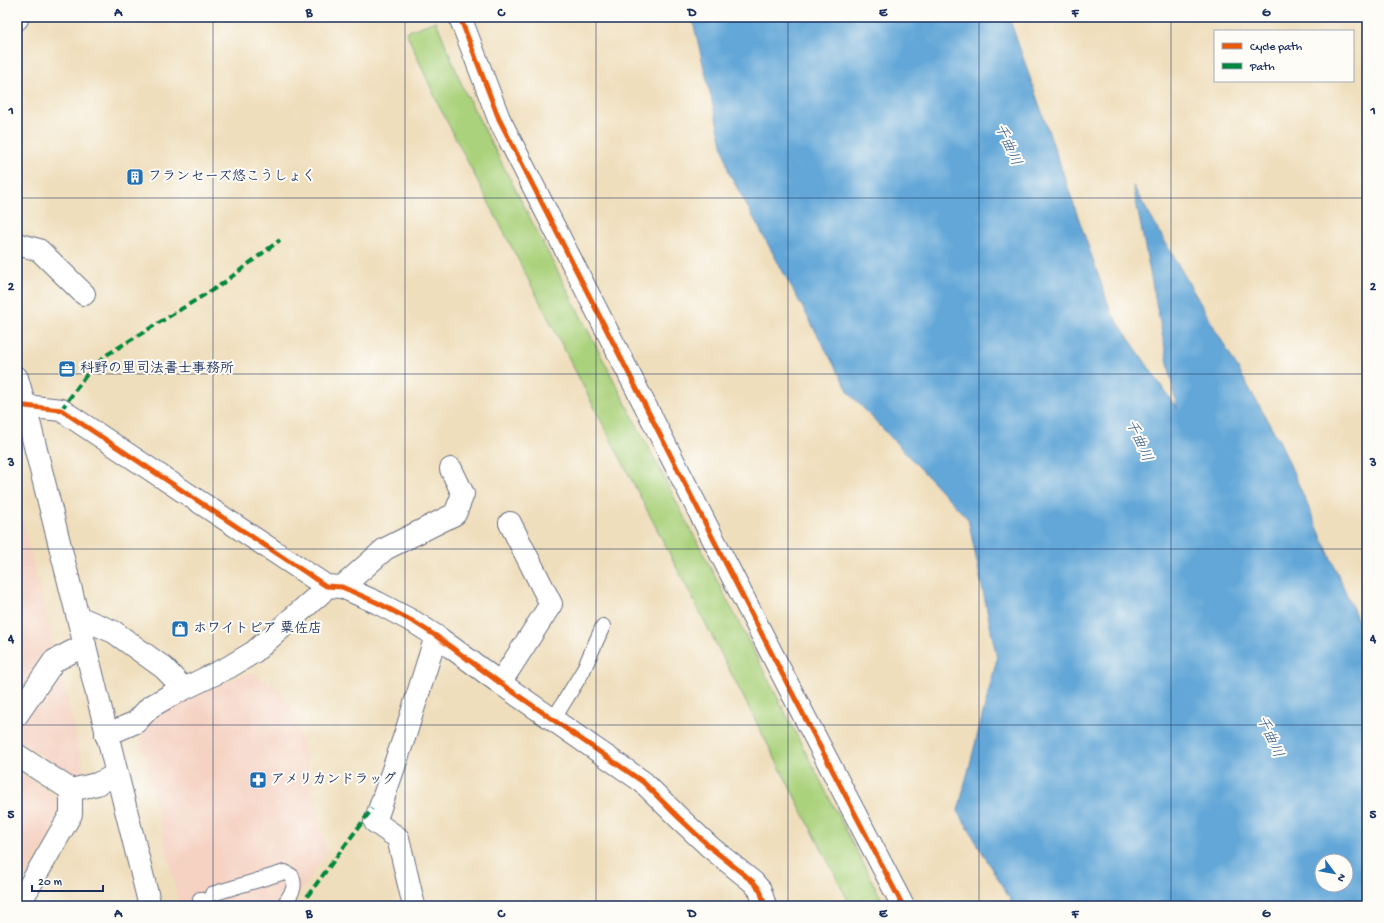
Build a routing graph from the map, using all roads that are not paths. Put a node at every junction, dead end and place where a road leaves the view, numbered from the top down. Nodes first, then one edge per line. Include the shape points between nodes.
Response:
1 (460, 17) edge
2 (17, 244) edge
3 (84, 294) dead end
4 (17, 378) edge
5 (25, 406) junction
6 (452, 469) dead end
7 (510, 523) dead end
8 (334, 587) junction
9 (78, 617) junction
10 (603, 626) dead end
11 (436, 636) junction
12 (85, 645) junction
13 (500, 683) junction
14 (183, 688) junction
15 (17, 715) edge
16 (553, 720) junction
17 (106, 735) junction
18 (17, 755) edge
19 (116, 775) junction
20 (71, 790) junction
21 (207, 900) edge
22 (18, 906) edge
23 (150, 906) edge
24 (283, 906) edge
25 (414, 906) edge
26 (765, 906) edge
27 (903, 906) edge

1 - 27 street via 499,119
2 - 3 street via 39,250
4 - 5 street
5 - 8 street via 61,410
5 - 9 street
6 - 8 street via 463,494 455,514 384,548
7 - 13 street via 551,604
8 - 11 street via 378,603
8 - 14 street via 321,593 254,652 229,667
9 - 12 street
9 - 14 street via 114,632 164,668
10 - 16 lane via 583,671
11 - 13 street
11 - 25 street via 375,822 398,838
12 - 15 street via 54,661
12 - 17 street
13 - 16 street
14 - 17 street via 150,707 136,722
16 - 26 street via 643,782 710,847 753,882 760,890
17 - 19 street
18 - 20 street
19 - 20 street via 97,784
19 - 23 street
20 - 22 street via 71,814
21 - 24 lane via 285,872 292,876 295,884

